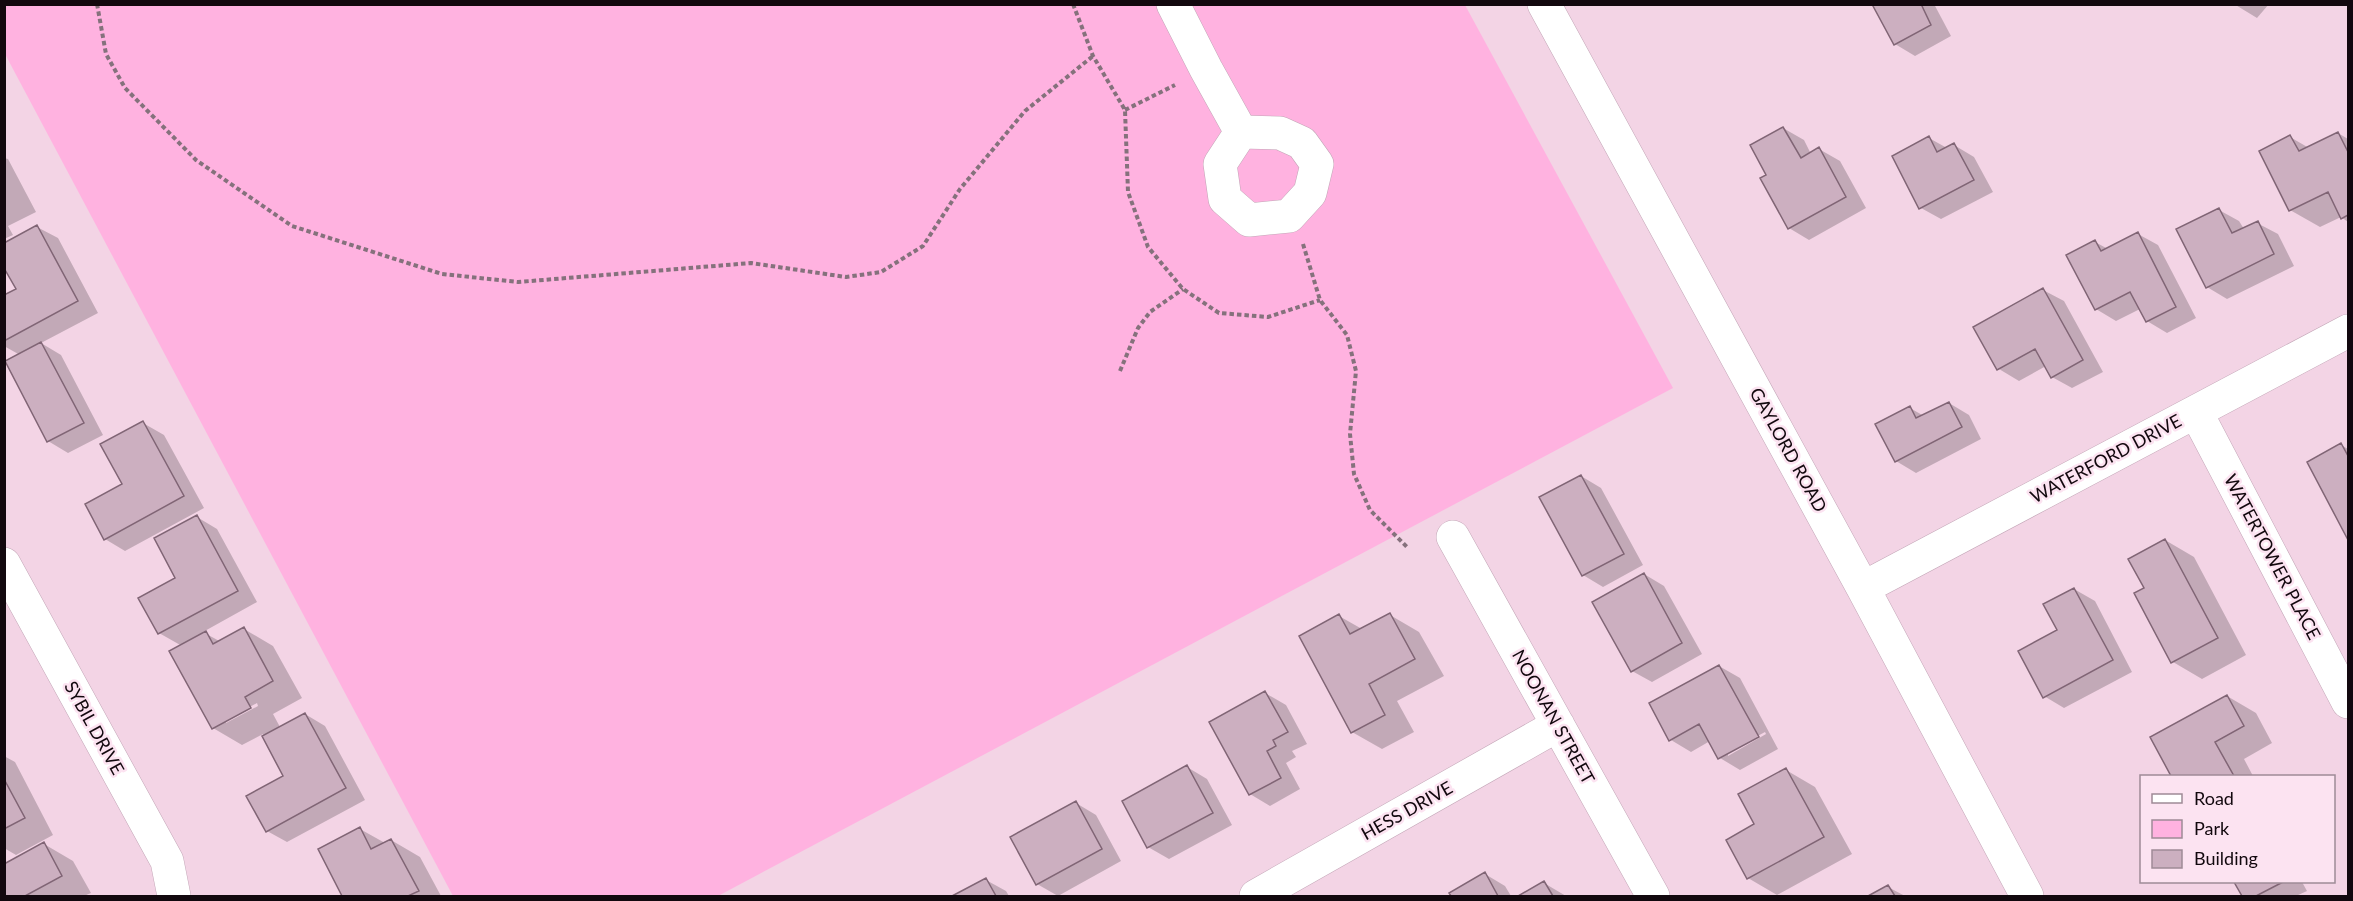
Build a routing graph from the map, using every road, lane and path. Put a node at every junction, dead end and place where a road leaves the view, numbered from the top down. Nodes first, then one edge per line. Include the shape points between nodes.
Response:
1 (97, 4) edge
2 (1074, 4) edge
3 (1173, 4) edge
4 (1544, 4) edge
5 (1093, 56) junction
6 (1206, 69) junction
7 (1125, 110) junction
8 (1242, 132) junction
9 (1289, 216) junction
10 (1183, 289) junction
11 (1320, 300) junction
12 (2349, 331) edge
13 (1120, 371) dead end
14 (2196, 412) junction
15 (1453, 537) dead end
16 (1407, 547) dead end
17 (4, 564) edge
18 (1863, 588) junction
19 (2349, 702) edge
20 (1558, 725) junction
21 (174, 897) edge
22 (1256, 897) edge
23 (1653, 897) edge
24 (2027, 897) edge

1 - 5 path via 106,54 125,88 196,160 292,226 442,274 518,282 751,263 846,277 881,272 923,246 960,189 1025,111
2 - 5 path
3 - 6 street
4 - 18 street, GAYLORD ROAD
5 - 7 path
6 - 7 path
6 - 8 street
7 - 10 path via 1128,192 1148,247
8 - 9 street via 1220,164 1225,199 1249,220
8 - 9 street via 1280,133 1302,143 1317,164 1310,193
9 - 11 path via 1306,249
10 - 11 path via 1219,313 1268,317
10 - 13 path via 1150,312 1138,328
11 - 16 path via 1347,335 1356,370 1350,434 1354,474 1370,510
12 - 14 street, WATERFORD DRIVE
14 - 18 street, WATERFORD DRIVE
14 - 19 street, WATERTOWER PLACE
15 - 20 street, NOONAN STREET
17 - 21 street, SYBIL DRIVE via 167,861
18 - 24 street, GAYLORD ROAD
20 - 22 street, HESS DRIVE
20 - 23 street, NOONAN STREET

